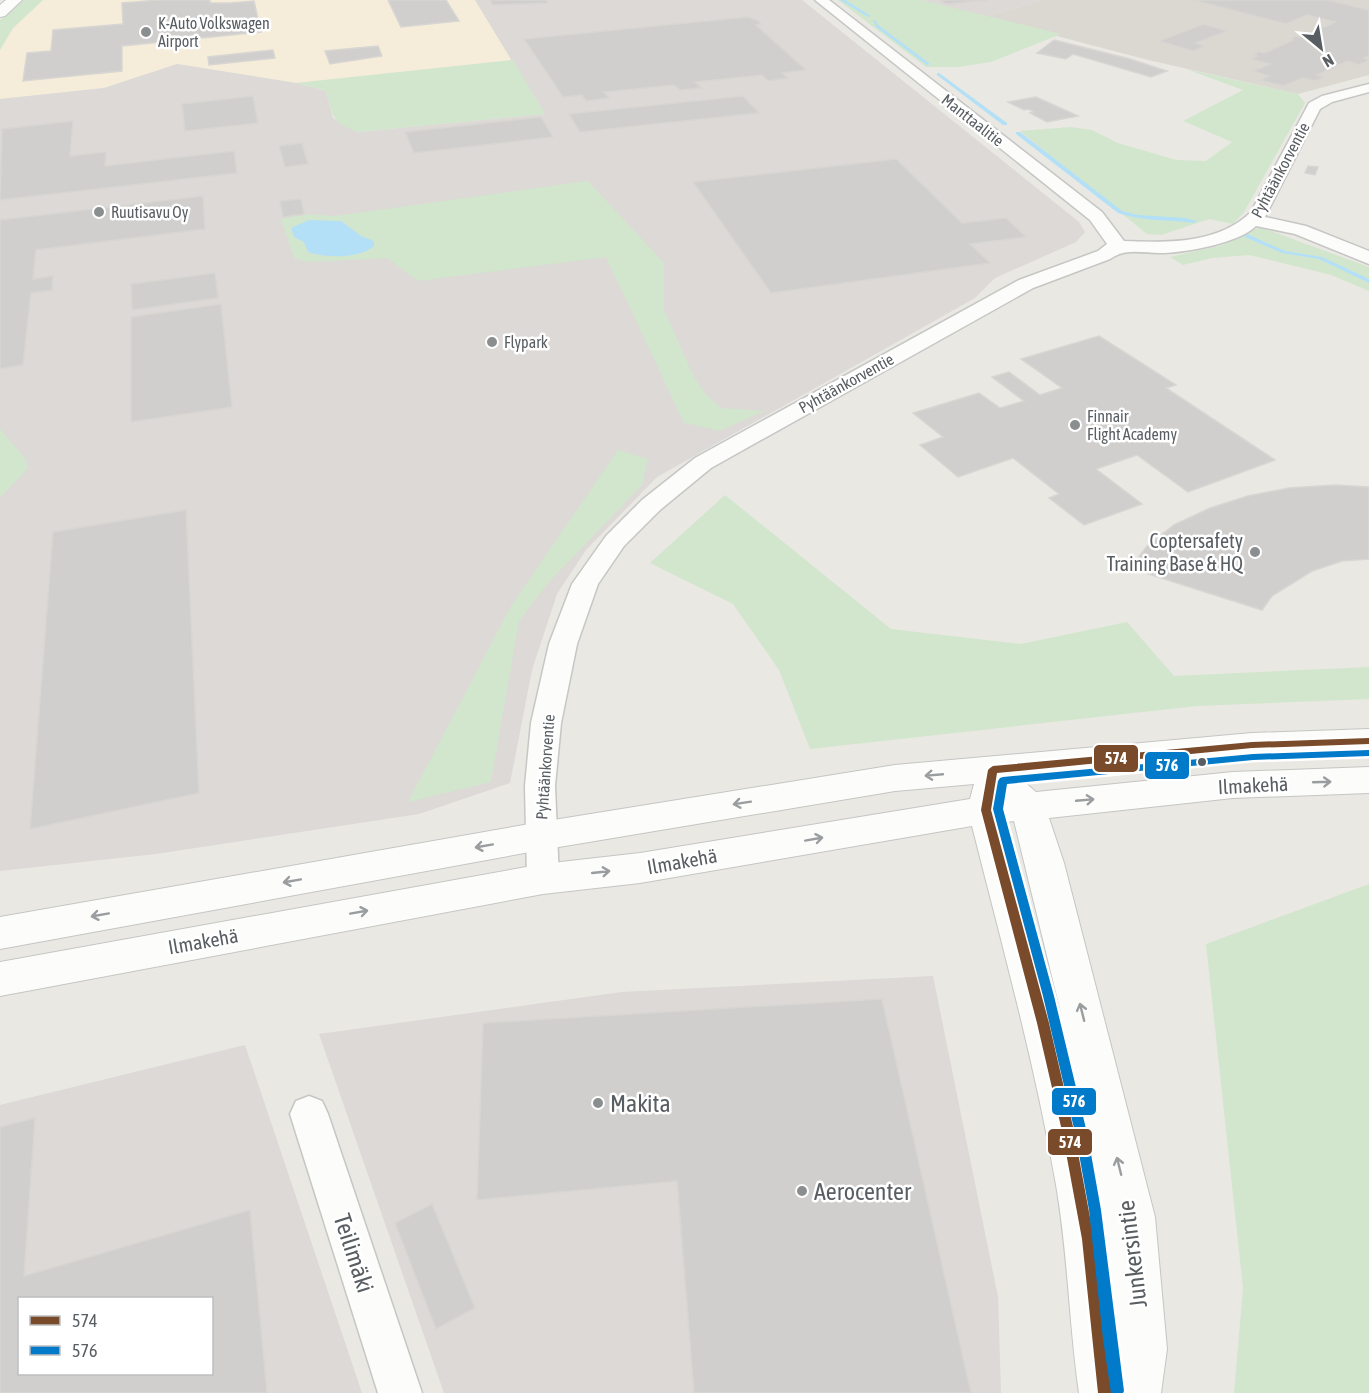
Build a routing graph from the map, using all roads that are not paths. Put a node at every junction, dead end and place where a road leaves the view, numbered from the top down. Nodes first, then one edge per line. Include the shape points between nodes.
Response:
1 (15, 0) edge
2 (821, 0) edge
3 (0, 13) edge
4 (1369, 88) edge
5 (1253, 220) junction
6 (1117, 246) junction
7 (1369, 258) edge
8 (1369, 741) edge
9 (1369, 780) edge
10 (1002, 795) junction
11 (541, 836) junction
12 (543, 879) junction
13 (0, 933) edge
14 (0, 979) edge
15 (309, 1114) dead end
16 (399, 1393) edge
17 (1105, 1393) edge
18 (1135, 1393) edge

1 - 3 main road
2 - 6 street, Manttaalitie via 1096,216
4 - 5 street, Pyhtäänkorventie via 1314,106
5 - 6 street, Pyhtäänkorventie via 1230,234 1193,244 1165,248
5 - 7 street via 1300,230
6 - 11 street, Pyhtäänkorventie via 1104,255 998,298 703,463 666,491 622,534 585,584 563,644 546,723 540,786
8 - 10 main road, Ilmakehä via 1252,745
10 -> 9 main road, Ilmakehä
10 -> 11 main road, Ilmakehä via 895,778
12 -> 10 main road, Ilmakehä via 640,868
10 - 17 main road, Junkersintie via 1088,1239 1097,1349
18 -> 10 main road, Junkersintie via 1142,1349 1132,1217 1044,863
11 - 12 street, Pyhtäänkorventie
11 -> 13 main road, Ilmakehä
14 -> 12 main road, Ilmakehä
15 - 16 street, Teilimäki

